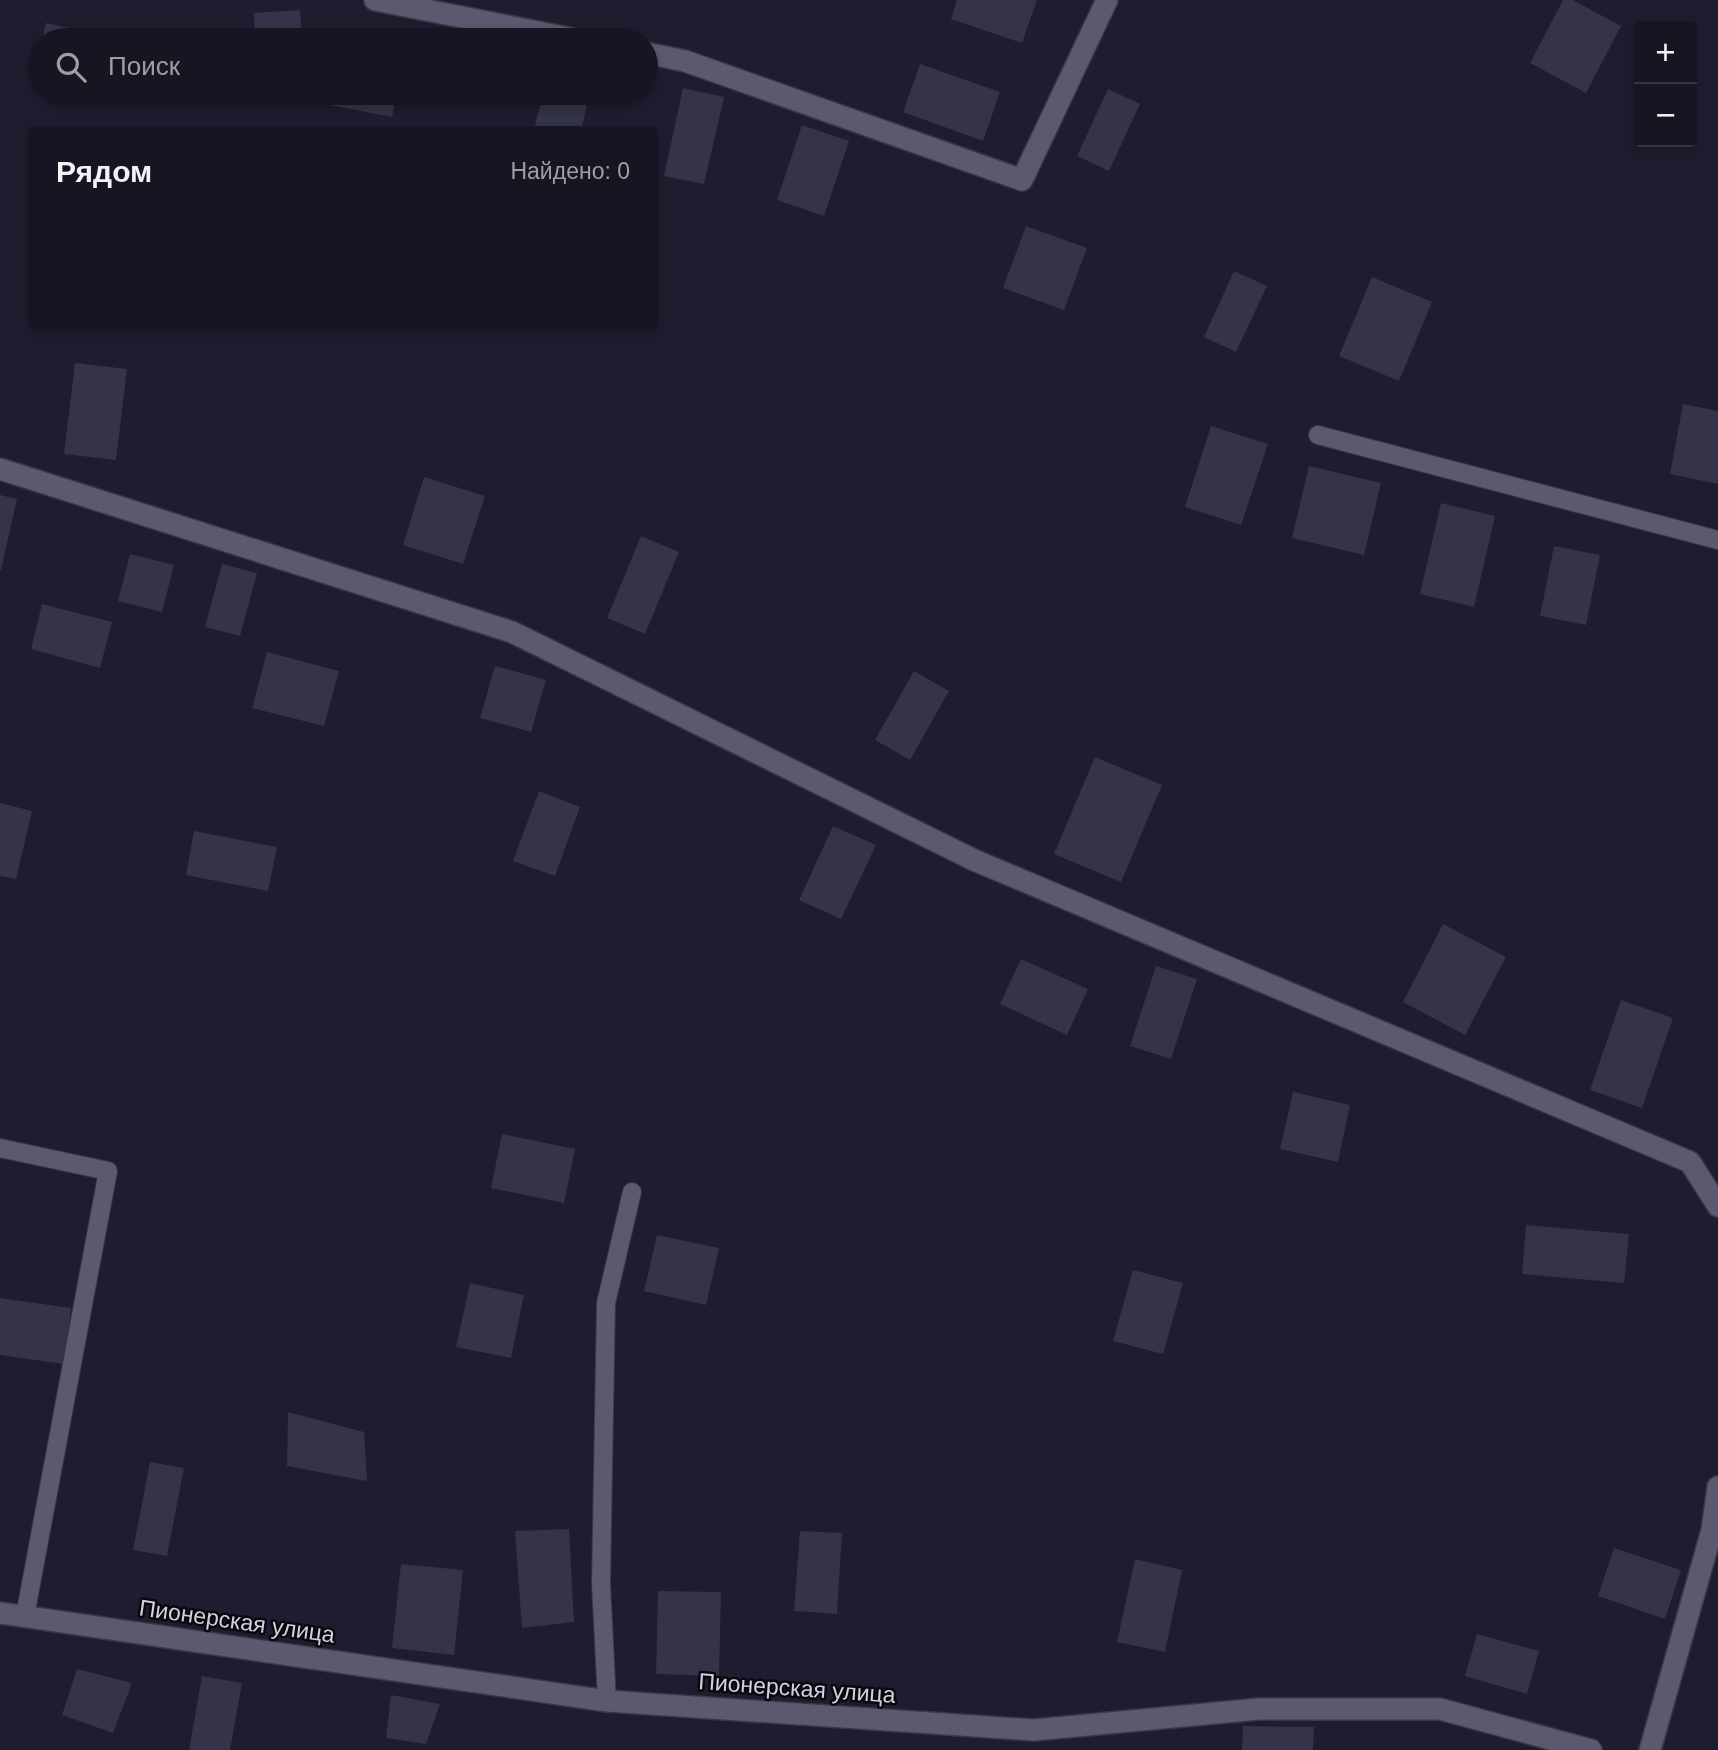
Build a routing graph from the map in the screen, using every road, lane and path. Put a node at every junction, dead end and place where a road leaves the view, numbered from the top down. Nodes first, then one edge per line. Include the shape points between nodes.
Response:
1 (375, 0) edge
2 (1107, 0) edge
3 (518, 28) edge
4 (658, 55) edge
5 (1318, 435) dead end
6 (0, 469) edge
7 (1718, 540) edge
8 (0, 1148) edge
9 (632, 1192) dead end
10 (1718, 1206) edge
11 (1718, 1487) edge
12 (0, 1613) edge
13 (25, 1616) junction
14 (607, 1701) junction
15 (1591, 1750) edge
16 (1650, 1750) edge

1 - 3 street
2 - 4 street via 1022,180 685,61
5 - 7 lane
6 - 10 street via 512,632 974,860 1690,1162
8 - 13 lane via 108,1171
9 - 14 lane via 606,1303 601,1584
11 - 16 street via 1712,1530
12 - 13 street, Пионерская улица
13 - 14 street, Пионерская улица
14 - 15 street, Пионерская улица via 1034,1730 1259,1709 1440,1709

